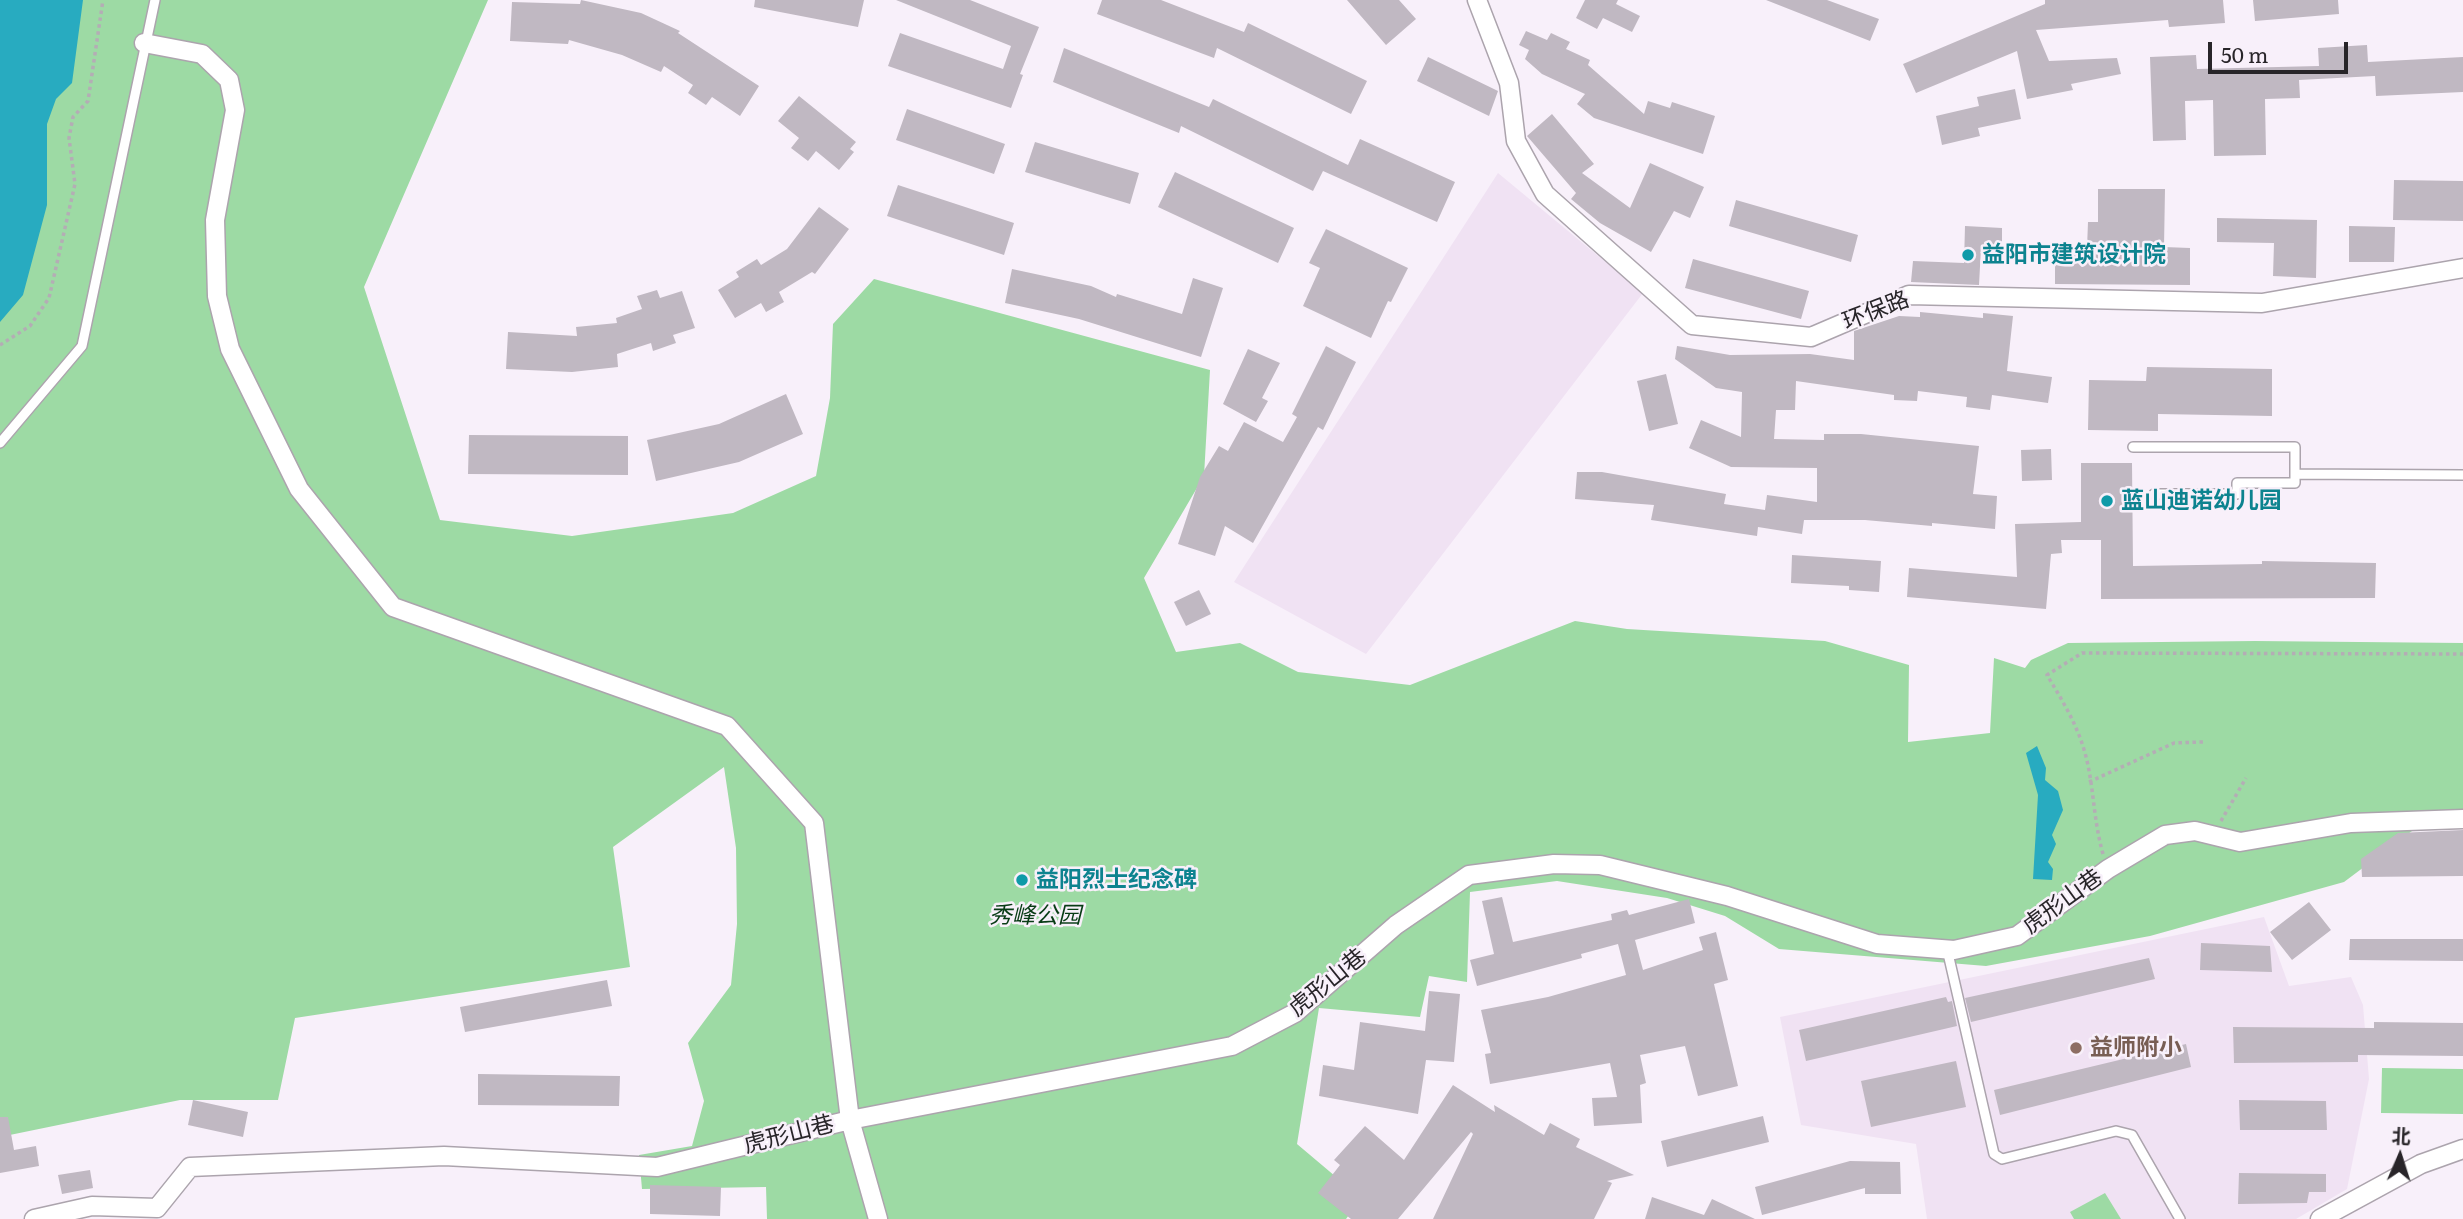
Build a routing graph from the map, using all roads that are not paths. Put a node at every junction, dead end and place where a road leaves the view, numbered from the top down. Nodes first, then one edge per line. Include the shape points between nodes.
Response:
1 (155, 0) edge
2 (1477, 0) edge
3 (144, 43) junction
4 (2463, 268) edge
5 (0, 443) edge
6 (2133, 447) dead end
7 (2295, 474) junction
8 (2463, 475) edge
9 (2154, 494) dead end
10 (2463, 819) edge
11 (1947, 949) junction
12 (850, 1120) junction
13 (2463, 1149) edge
14 (34, 1219) edge
15 (878, 1219) edge
16 (2180, 1219) edge
17 (2320, 1219) edge

1 - 3 lane
2 - 4 street, 环保路 via 1509,83 1516,141 1545,194 1692,325 1811,337 1909,295 2262,303
3 - 5 lane via 82,346
3 - 12 street via 202,54 229,80 235,110 215,219 216,296 230,349 299,489 393,607 727,726 814,823
6 - 7 lane via 2295,447
7 - 8 lane
7 - 9 lane via 2295,483 2237,483 2237,494
10 - 11 street, 虎形山巷 via 2351,822 2240,842 2195,831 2165,835 2108,869 2017,936
11 - 12 street, 虎形山巷 via 1877,944 1727,896 1600,865 1554,864 1469,875 1396,925 1295,1013 1232,1046
11 - 16 lane via 1994,1154 2002,1159 2116,1131 2132,1135
12 - 14 street, 虎形山巷 via 657,1167 444,1156 190,1167 157,1208 92,1206
12 - 15 street
13 - 17 street via 2421,1164

